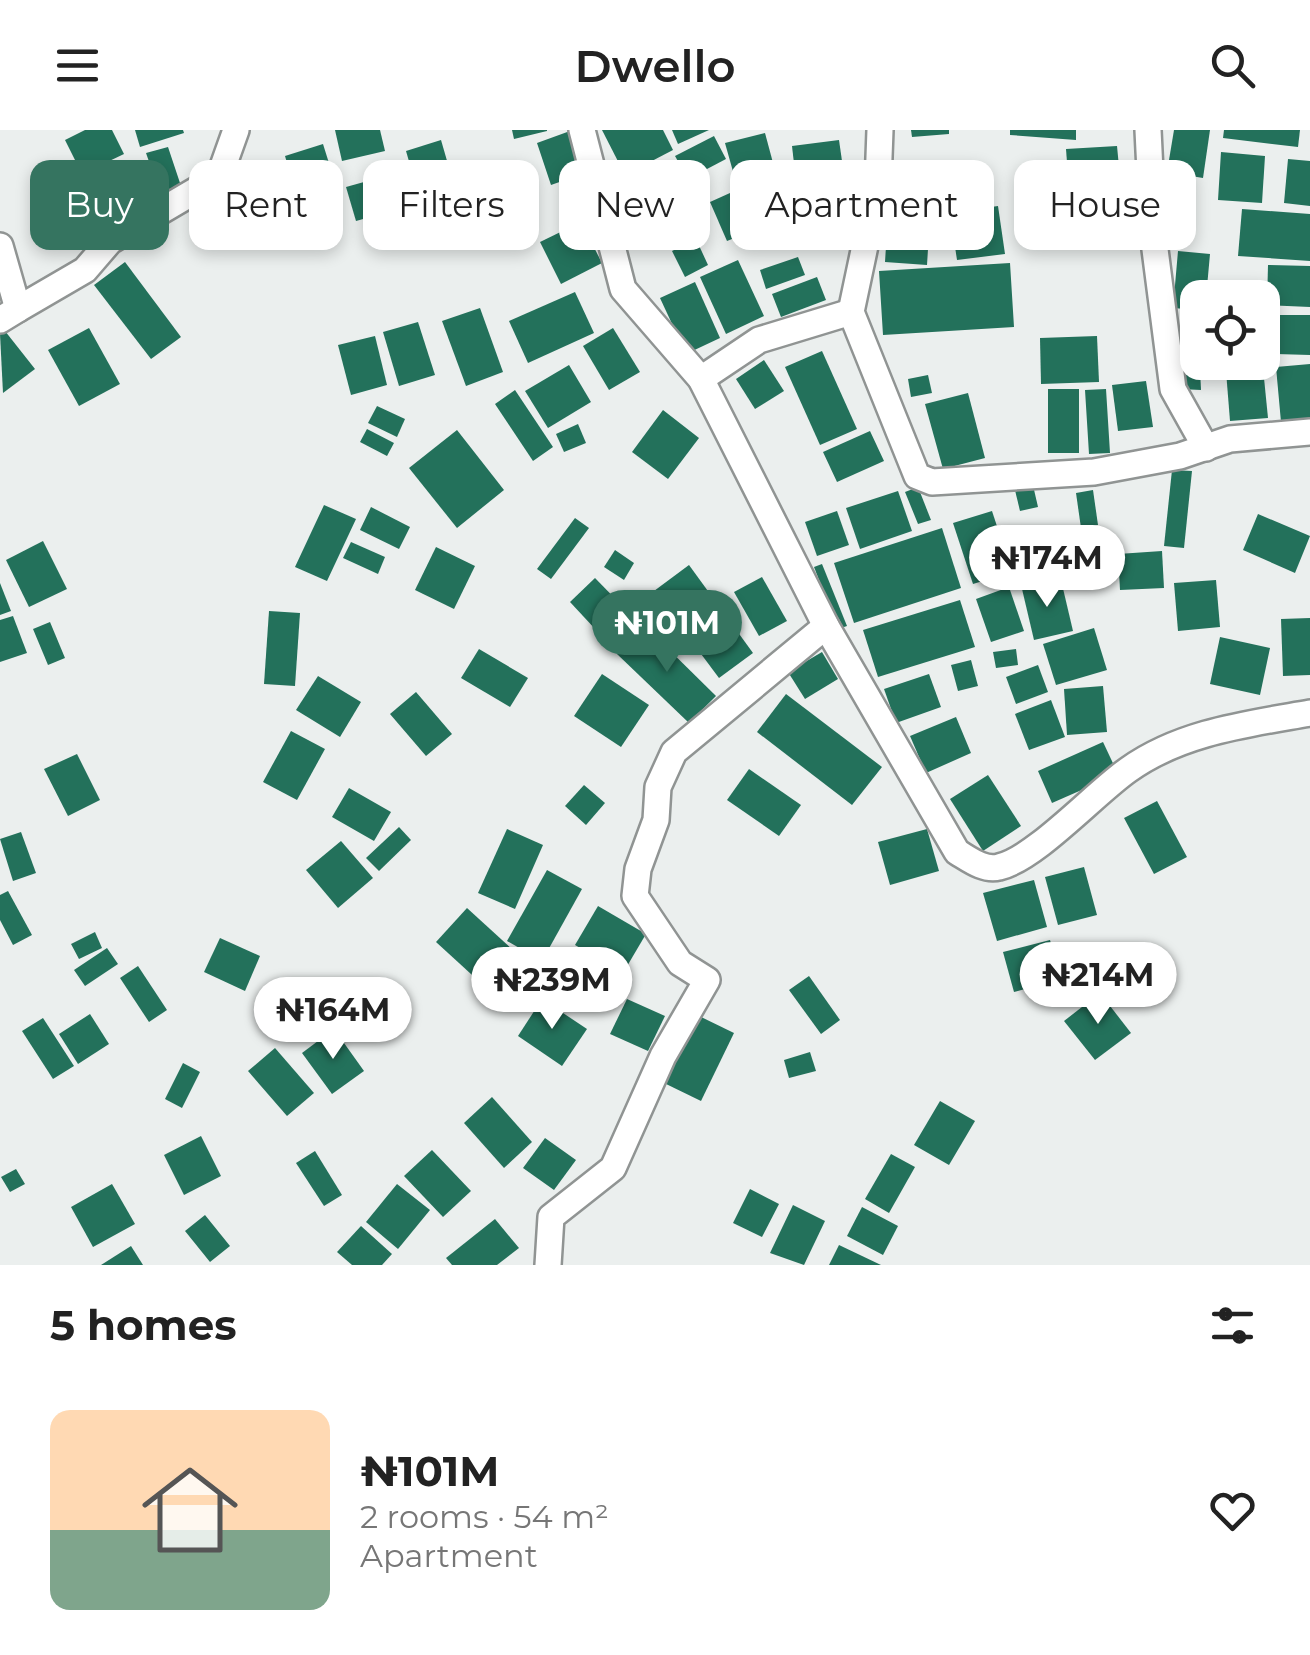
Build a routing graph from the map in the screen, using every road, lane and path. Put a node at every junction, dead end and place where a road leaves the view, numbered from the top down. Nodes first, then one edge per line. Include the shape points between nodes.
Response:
1 (236, 130) edge
2 (582, 130) edge
3 (880, 130) edge
4 (1148, 130) edge
5 (0, 246) edge
6 (851, 312) junction
7 (9, 314) edge
8 (701, 378) junction
9 (1310, 432) edge
10 (1206, 448) junction
11 (826, 626) junction
12 (1310, 713) edge
13 (548, 1265) edge

1 - 7 street via 212,181 110,241 84,270
2 - 8 street via 622,290
3 - 6 street via 878,184
4 - 10 street via 1153,234 1173,389
5 - 7 street
6 - 8 street via 760,340
6 - 10 street via 911,468 922,479 1094,472
8 - 11 street
9 - 10 street via 1230,439
11 - 12 street via 957,852 981,866 999,867 1030,850 1147,760 1213,730
11 - 13 street via 697,729 664,768 635,896 680,963 707,980 663,1056 613,1168 551,1218

